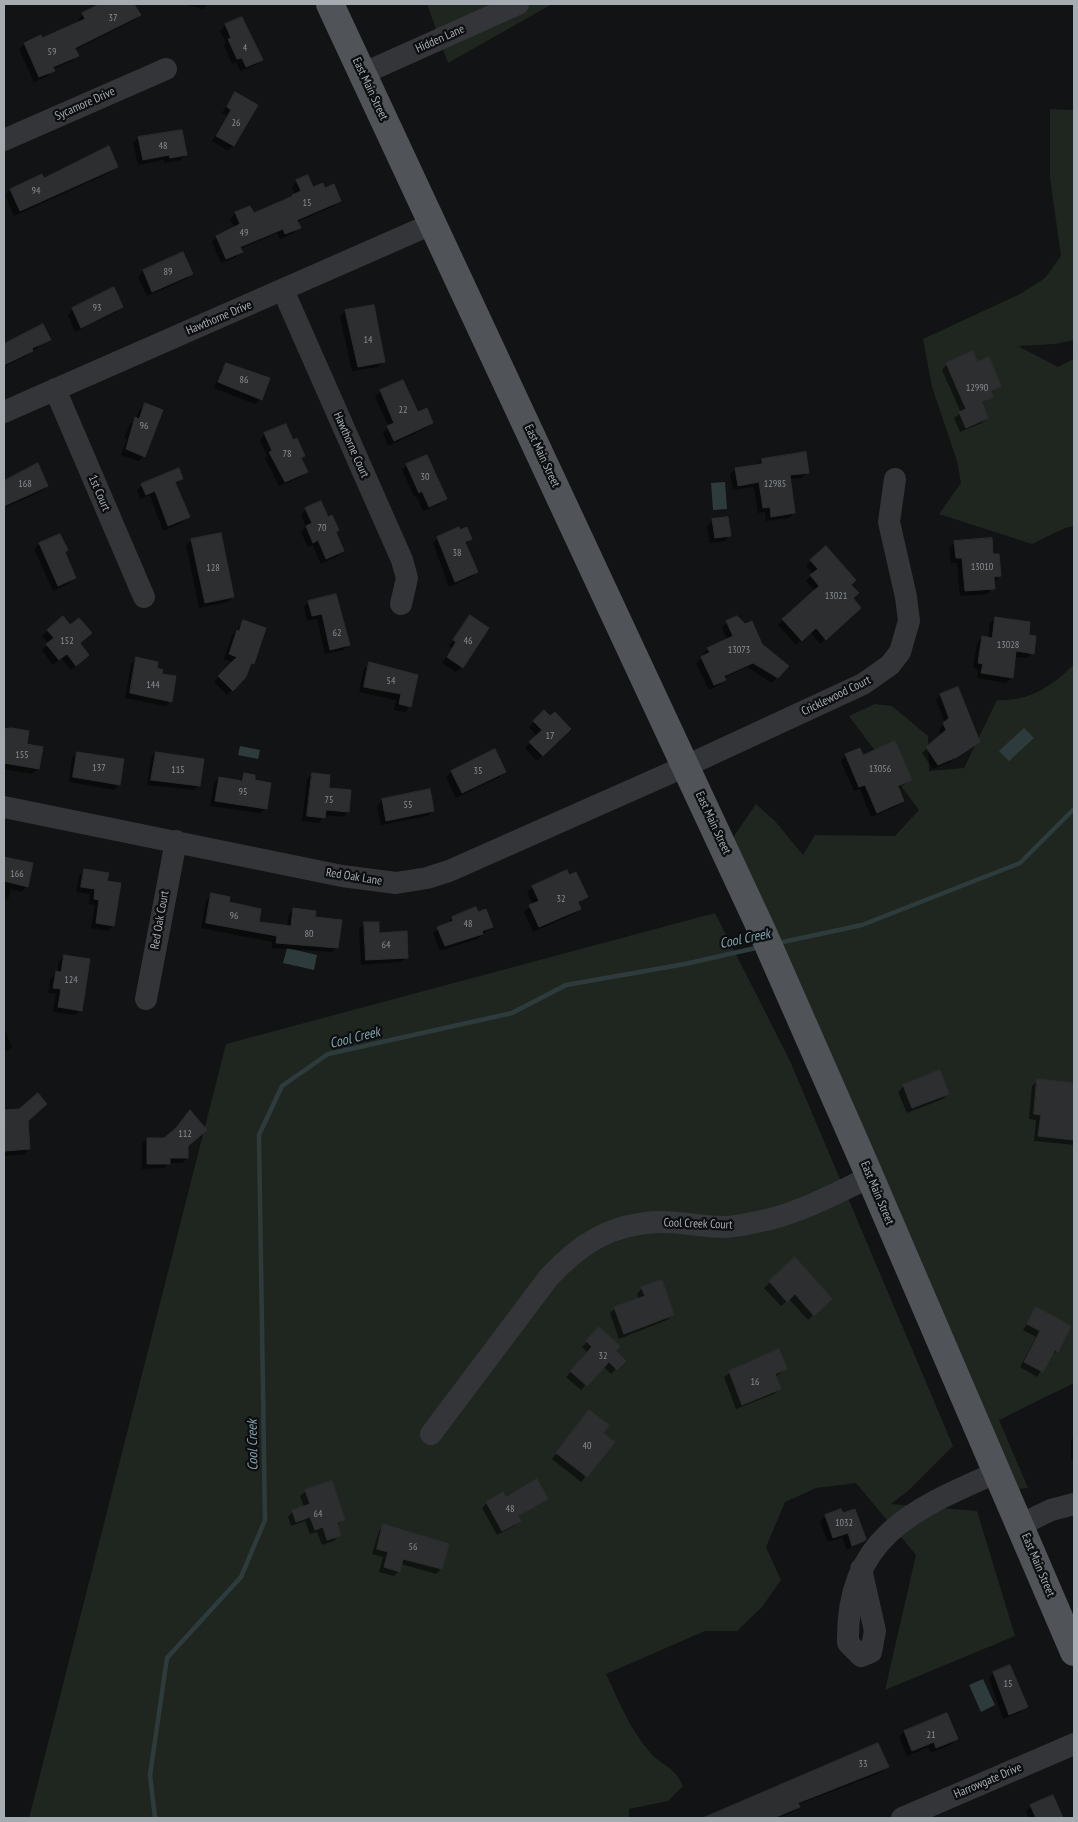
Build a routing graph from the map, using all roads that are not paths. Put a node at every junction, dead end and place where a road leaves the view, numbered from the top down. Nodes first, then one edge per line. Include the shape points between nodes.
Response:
1 (330, 4) edge
2 (518, 4) edge
3 (166, 68) dead end
4 (362, 74) junction
5 (4, 140) edge
6 (434, 223) junction
7 (282, 290) junction
8 (55, 389) junction
9 (4, 412) edge
10 (894, 479) dead end
11 (144, 597) dead end
12 (401, 604) dead end
13 (686, 766) junction
14 (4, 807) edge
15 (176, 841) junction
16 (146, 999) dead end
17 (870, 1177) junction
18 (431, 1434) dead end
19 (998, 1472) junction
20 (1074, 1504) edge
21 (1020, 1525) junction
22 (861, 1569) dead end
23 (1074, 1652) edge
24 (1074, 1744) edge
25 (902, 1818) edge

1 - 4 main road, East Main Street
2 - 4 street, Hidden Lane
3 - 5 street, Sycamore Drive
4 - 6 main road, East Main Street
6 - 7 street, Hawthorne Drive
6 - 13 main road, East Main Street
7 - 8 street, Hawthorne Drive
7 - 12 street, Hawthorne Court via 402,560 407,578
8 - 9 street, Hawthorne Drive
8 - 11 street, 1st Court
10 - 13 street, Cricklewood Court via 889,522 909,621 900,652 890,665 862,684
13 - 15 street, Red Oak Lane via 449,871 412,881 396,883 342,876
13 - 17 main road, East Main Street
14 - 15 street, Red Oak Lane
15 - 16 street, Red Oak Court
17 - 18 street, Cool Creek Court via 780,1217 725,1227 658,1222 622,1228 589,1241 549,1278
17 - 19 main road, East Main Street
19 - 21 main road, East Main Street
19 - 22 street via 903,1520 875,1546
20 - 21 street via 1051,1510
21 - 23 main road, East Main Street
24 - 25 street, Harrowgate Drive

